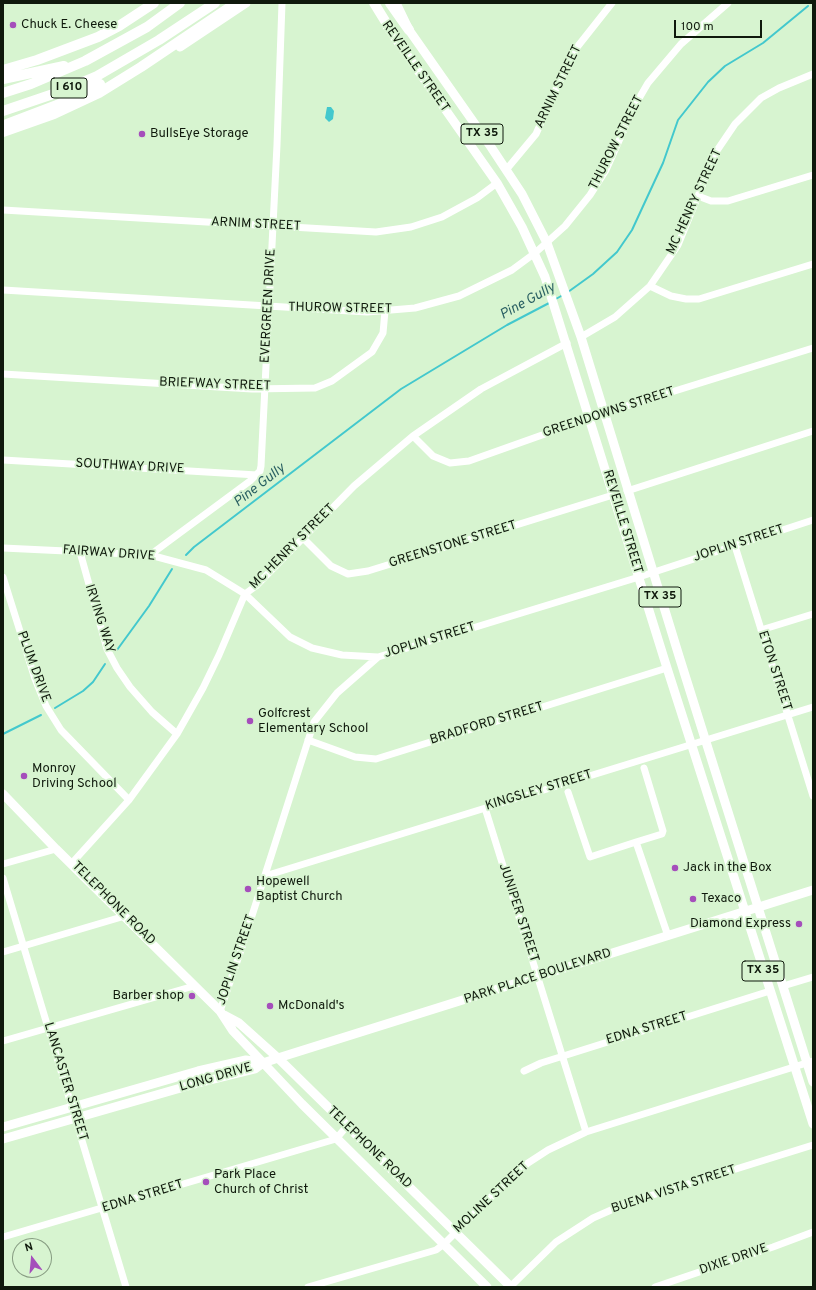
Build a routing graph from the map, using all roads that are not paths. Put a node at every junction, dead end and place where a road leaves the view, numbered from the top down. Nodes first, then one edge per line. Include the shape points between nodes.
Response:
1 (147, 3) edge
2 (154, 3) edge
3 (180, 3) edge
4 (215, 3) edge
5 (236, 3) edge
6 (246, 3) edge
7 (282, 3) edge
8 (369, 3) edge
9 (374, 3) edge
10 (390, 3) edge
11 (396, 3) edge
12 (612, 3) edge
13 (728, 3) edge
14 (390, 30) junction
15 (409, 30) junction
16 (132, 56) junction
17 (85, 61) junction
18 (3, 71) edge
19 (813, 74) edge
20 (3, 79) edge
21 (3, 93) edge
22 (460, 104) junction
23 (3, 110) edge
24 (450, 116) junction
25 (3, 126) edge
26 (3, 132) edge
27 (3, 137) edge
28 (506, 170) junction
29 (813, 175) edge
30 (497, 183) junction
31 (698, 196) junction
32 (3, 210) edge
33 (273, 226) junction
34 (547, 243) junction
35 (535, 253) junction
36 (813, 264) edge
37 (650, 286) junction
38 (3, 290) edge
39 (269, 306) junction
40 (385, 311) junction
41 (581, 337) junction
42 (566, 343) junction
43 (813, 348) edge
44 (3, 374) edge
45 (266, 387) junction
46 (604, 413) junction
47 (589, 418) junction
48 (813, 431) edge
49 (412, 436) junction
50 (3, 460) edge
51 (257, 475) junction
52 (627, 491) junction
53 (613, 495) junction
54 (813, 520) edge
55 (303, 538) junction
56 (735, 546) junction
57 (3, 548) edge
58 (80, 552) junction
59 (150, 555) junction
60 (653, 572) junction
61 (3, 576) edge
62 (639, 577) junction
63 (245, 594) junction
64 (813, 614) edge
65 (761, 630) junction
66 (378, 657) junction
67 (667, 668) junction
68 (813, 706) edge
69 (788, 715) junction
70 (177, 734) junction
71 (308, 740) junction
72 (706, 740) junction
73 (692, 745) junction
74 (644, 768) dead end
75 (568, 792) dead end
76 (3, 794) edge
77 (813, 796) edge
78 (129, 800) junction
79 (485, 808) junction
80 (636, 842) junction
81 (56, 849) junction
82 (3, 864) edge
83 (72, 864) junction
84 (265, 876) junction
85 (3, 878) edge
86 (813, 890) edge
87 (758, 908) junction
88 (745, 912) junction
89 (125, 916) junction
90 (668, 936) junction
91 (24, 946) junction
92 (3, 952) edge
93 (538, 976) junction
94 (813, 977) edge
95 (194, 986) junction
96 (783, 986) junction
97 (770, 991) junction
98 (221, 1013) junction
99 (48, 1028) junction
100 (3, 1041) edge
101 (564, 1056) junction
102 (278, 1058) junction
103 (810, 1062) edge
104 (263, 1063) junction
105 (795, 1067) junction
106 (524, 1071) dead end
107 (164, 1080) junction
108 (813, 1082) edge
109 (167, 1092) junction
110 (73, 1107) junction
111 (76, 1118) junction
112 (813, 1124) edge
113 (347, 1126) junction
114 (3, 1127) edge
115 (586, 1132) junction
116 (336, 1139) junction
117 (3, 1140) edge
118 (813, 1145) edge
119 (398, 1177) junction
120 (387, 1188) junction
121 (103, 1209) junction
122 (456, 1232) junction
123 (813, 1232) edge
124 (3, 1237) edge
125 (444, 1244) junction
126 (126, 1287) edge
127 (308, 1287) edge
128 (487, 1287) edge
129 (511, 1287) edge
130 (655, 1287) edge

1 - 18 main road via 80,46 56,57
2 - 18 highway via 98,37
3 - 17 highway, I 610 via 147,27
4 - 16 highway, I 610
5 - 26 highway via 154,59 99,92 54,114
6 - 27 main road via 104,94 66,113
7 - 33 street, EVERGREEN DRIVE
8 - 14 main road, REVEILLE STREET
9 - 14 highway, TX 35
10 - 15 highway, TX 35
11 - 15 main road, REVEILLE STREET
12 - 28 street, ARNIM STREET via 578,46 536,134
13 - 34 street, THUROW STREET via 681,44 655,74 638,98 610,161 590,195 565,226
14 - 24 main road, REVEILLE STREET / TX 35
15 - 22 main road, REVEILLE STREET / TX 35
16 - 23 highway, I 610 via 97,76 59,92
16 - 25 highway via 124,72 108,81
17 - 20 highway
17 - 21 highway, I 610
19 - 31 street, MC HENRY STREET via 761,98 747,111 716,152
22 - 24 main road
22 - 28 main road, REVEILLE STREET / TX 35
24 - 30 main road, REVEILLE STREET / TX 35
28 - 34 main road, REVEILLE STREET / TX 35 via 522,194
29 - 31 street via 728,201 711,201
30 - 33 street, ARNIM STREET via 477,198 442,217 411,227 376,232
30 - 35 main road, REVEILLE STREET / TX 35
31 - 37 street, MC HENRY STREET via 678,245
32 - 33 street, ARNIM STREET
33 - 39 street, EVERGREEN DRIVE
34 - 35 street, THUROW STREET
34 - 41 main road, REVEILLE STREET / TX 35
35 - 40 street, THUROW STREET via 504,275 459,296 426,306
35 - 42 main road, REVEILLE STREET / TX 35
36 - 37 street via 699,299 671,296
37 - 41 street, MC HENRY STREET via 615,317
38 - 39 street, THUROW STREET
39 - 40 street, THUROW STREET
39 - 45 street, EVERGREEN DRIVE
40 - 45 street, BRIEFWAY STREET via 383,333 375,348 332,381 309,388
41 - 46 main road, REVEILLE STREET / TX 35
42 - 47 main road, REVEILLE STREET / TX 35
42 - 49 street, MC HENRY STREET via 481,389
43 - 46 street, GREENDOWNS STREET
44 - 45 street, BRIEFWAY STREET via 252,389
45 - 51 street, EVERGREEN DRIVE via 261,466
46 - 47 street, GREENDOWNS STREET
46 - 52 main road, REVEILLE STREET / TX 35
47 - 49 street, GREENDOWNS STREET via 469,461 450,462 433,456
47 - 53 main road, REVEILLE STREET / TX 35
48 - 52 street
49 - 55 street, MC HENRY STREET via 354,486
50 - 51 street, SOUTHWAY DRIVE
51 - 59 street
52 - 60 main road, REVEILLE STREET / TX 35
53 - 55 street, GREENSTONE STREET via 348,574 331,566
53 - 62 main road, REVEILLE STREET / TX 35
54 - 56 street, JOPLIN STREET
55 - 63 street, MC HENRY STREET
56 - 60 street, JOPLIN STREET
56 - 65 street, ETON STREET
57 - 58 street, FAIRWAY DRIVE
58 - 59 street, FAIRWAY DRIVE
58 - 70 street, IRVING WAY via 107,649 117,668 152,712
59 - 63 street, FAIRWAY DRIVE via 206,570
60 - 62 street, JOPLIN STREET
60 - 72 main road, REVEILLE STREET / TX 35
61 - 78 street, PLUM DRIVE via 34,679 46,706 61,730
62 - 66 street, JOPLIN STREET
62 - 67 main road, REVEILLE STREET / TX 35
63 - 66 street, FAIRWAY DRIVE via 290,637 312,648 342,655
63 - 70 street, MC HENRY STREET via 203,688
64 - 65 street
65 - 69 street, ETON STREET
66 - 71 street, JOPLIN STREET via 337,693 314,722
67 - 71 street, BRADFORD STREET via 376,759 355,757
67 - 73 main road, REVEILLE STREET / TX 35
68 - 69 street, KINGSLEY STREET
69 - 72 street, KINGSLEY STREET
69 - 77 street, ETON STREET
70 - 78 street, MC HENRY STREET
71 - 84 street, JOPLIN STREET
72 - 73 street, KINGSLEY STREET
72 - 87 main road, REVEILLE STREET / TX 35
73 - 79 street, KINGSLEY STREET
73 - 88 main road, REVEILLE STREET / TX 35
74 - 80 street via 663,831 662,834
75 - 80 street via 590,857
76 - 81 main road, TELEPHONE ROAD
78 - 83 street, MC HENRY STREET
79 - 84 street, KINGSLEY STREET
79 - 93 street, JUNIPER STREET
80 - 90 street
81 - 82 street
81 - 83 main road, TELEPHONE ROAD
83 - 89 main road, TELEPHONE ROAD
84 - 98 street, JOPLIN STREET
85 - 91 street, LANCASTER STREET
86 - 87 main road, PARK PLACE BOULEVARD
87 - 88 main road, PARK PLACE BOULEVARD
87 - 96 main road, REVEILLE STREET / TX 35
88 - 90 main road, PARK PLACE BOULEVARD
88 - 97 main road, REVEILLE STREET / TX 35
89 - 91 street
89 - 95 main road, TELEPHONE ROAD
90 - 93 main road, PARK PLACE BOULEVARD
91 - 92 street
91 - 99 street, LANCASTER STREET
93 - 101 street, JUNIPER STREET
93 - 102 main road, PARK PLACE BOULEVARD
94 - 96 street
95 - 98 main road, TELEPHONE ROAD
95 - 99 street
96 - 103 main road, REVEILLE STREET / TX 35
97 - 101 street, EDNA STREET
97 - 105 main road, REVEILLE STREET / TX 35
98 - 102 main road, TELEPHONE ROAD via 239,1023
98 - 104 main road, TELEPHONE ROAD via 233,1031
99 - 100 street
99 - 110 street, LANCASTER STREET
101 - 106 street, EDNA STREET
101 - 115 street, JUNIPER STREET
102 - 104 main road, PARK PLACE BOULEVARD
102 - 113 main road, TELEPHONE ROAD
103 - 105 street, MOLINE STREET
103 - 108 main road, REVEILLE STREET / TX 35
104 - 107 main road, LONG DRIVE via 246,1060
104 - 109 main road, LONG DRIVE via 255,1069
104 - 116 main road, TELEPHONE ROAD
105 - 112 main road, REVEILLE STREET / TX 35
105 - 115 street, MOLINE STREET
107 - 109 main road
107 - 110 main road, LONG DRIVE
109 - 111 main road, LONG DRIVE
110 - 111 street, LANCASTER STREET
110 - 114 main road, LONG DRIVE
111 - 117 main road, LONG DRIVE
111 - 121 street, LANCASTER STREET
113 - 116 street
113 - 119 main road, TELEPHONE ROAD
115 - 122 street, MOLINE STREET via 548,1150 528,1163
116 - 120 main road, TELEPHONE ROAD
116 - 121 street, EDNA STREET
118 - 129 street, BUENA VISTA STREET via 627,1203 593,1218 556,1242
119 - 120 main road
119 - 122 main road, TELEPHONE ROAD
120 - 125 main road, TELEPHONE ROAD
121 - 124 street, EDNA STREET
121 - 126 street, LANCASTER STREET
122 - 125 street, MOLINE STREET
122 - 129 main road, TELEPHONE ROAD
123 - 130 street, DIXIE DRIVE
125 - 127 street, MOLINE STREET via 436,1250
125 - 128 main road, TELEPHONE ROAD

